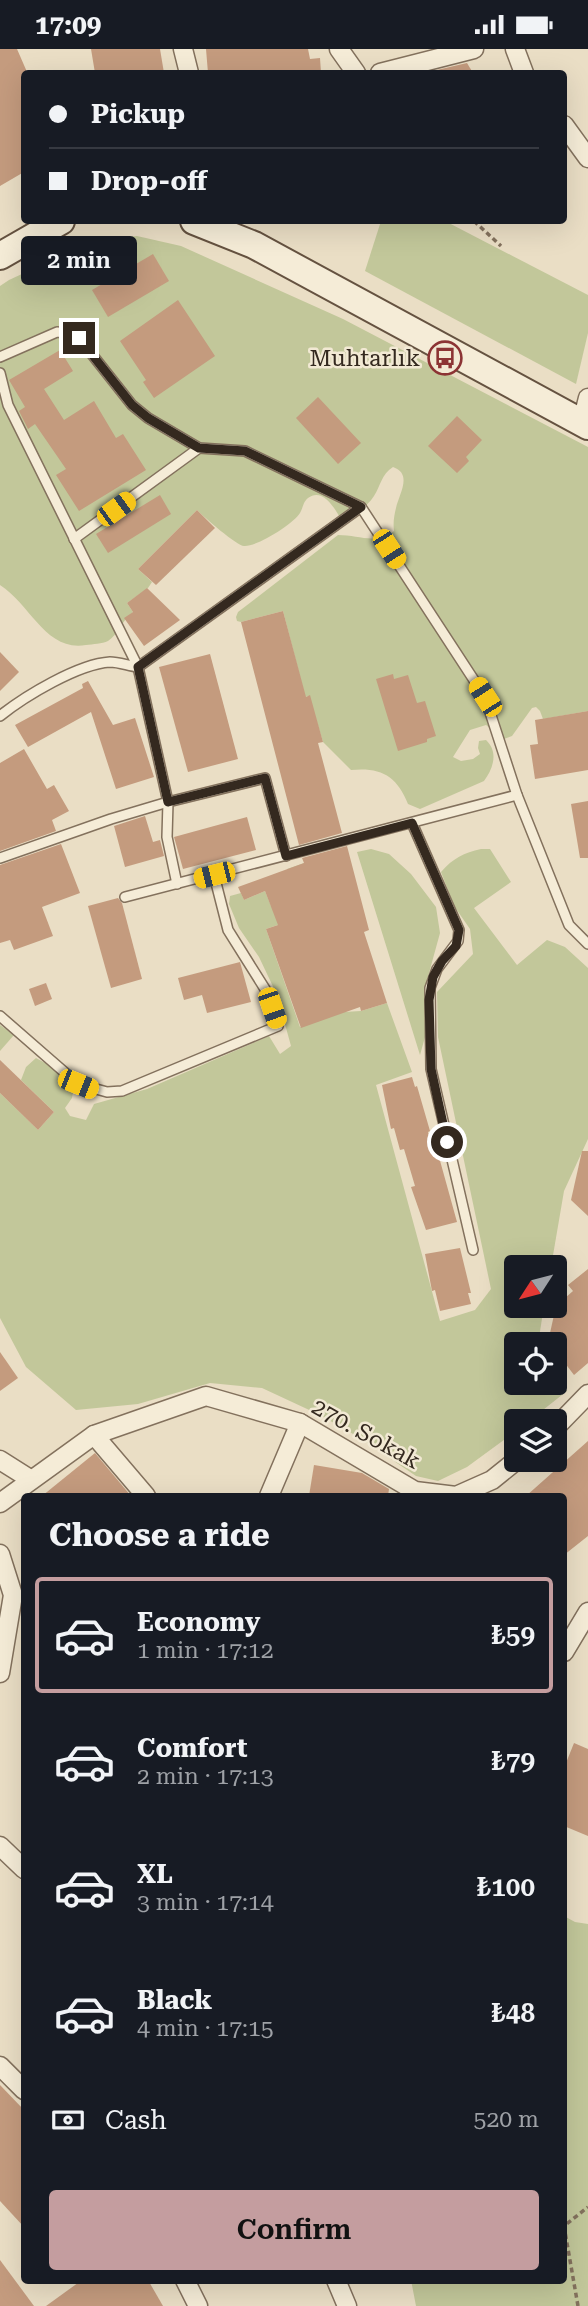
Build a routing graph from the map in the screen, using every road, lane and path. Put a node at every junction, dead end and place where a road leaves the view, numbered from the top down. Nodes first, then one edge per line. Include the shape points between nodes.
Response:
1 (183, 49) edge
2 (339, 49) edge
3 (474, 49) edge
4 (515, 49) edge
5 (189, 70) edge
6 (354, 70) edge
7 (392, 70) edge
8 (523, 70) edge
9 (567, 129) edge
10 (588, 158) edge
11 (56, 224) edge
12 (202, 224) edge
13 (477, 224) edge
14 (501, 246) dead end
15 (0, 256) edge
16 (0, 357) edge
17 (0, 373) edge
18 (586, 415) edge
19 (199, 448) junction
20 (361, 507) junction
21 (75, 539) junction
22 (138, 667) junction
23 (0, 716) edge
24 (517, 795) junction
25 (168, 802) junction
26 (412, 823) junction
27 (286, 856) junction
28 (0, 858) edge
29 (214, 875) junction
30 (177, 884) junction
31 (125, 897) dead end
32 (588, 944) edge
33 (0, 1016) edge
34 (473, 1249) dead end
35 (587, 1397) edge
36 (567, 1416) edge
37 (300, 1423) junction
38 (94, 1435) junction
39 (0, 1460) edge
40 (504, 1470) edge
41 (30, 1479) junction
42 (143, 1493) edge
43 (271, 1493) edge
44 (414, 1493) edge
45 (463, 1493) edge
46 (0, 1503) edge
47 (0, 1554) edge
48 (588, 1612) edge
49 (567, 1647) edge
50 (0, 1673) edge
51 (21, 1844) edge
52 (4, 1849) edge
53 (21, 1867) edge
54 (0, 2066) edge
55 (21, 2087) edge
56 (588, 2207) edge
57 (567, 2224) edge
58 (567, 2243) edge
59 (187, 2284) edge
60 (338, 2284) edge
61 (198, 2306) edge
62 (347, 2306) edge
63 (578, 2306) edge

1 - 5 street
2 - 6 street
3 - 7 street
4 - 8 street
9 - 10 street
11 - 15 main road
12 - 18 main road via 254,245
13 - 14 path
16 - 19 lane via 57,333 79,338 132,405
17 - 21 lane via 8,405
19 - 20 lane via 245,451
19 - 21 lane
20 - 22 lane
20 - 24 lane via 485,697
21 - 22 lane
22 - 23 lane via 110,663 85,670 39,689
22 - 25 lane
24 - 26 lane
24 - 32 lane via 569,925
25 - 27 lane via 265,778
25 - 28 lane
25 - 30 lane via 168,845
26 - 27 lane
26 - 34 lane via 459,930 458,941 437,969 430,988 431,1069
27 - 29 lane
29 - 30 lane
29 - 33 lane via 228,930 265,989 278,1026 122,1091 107,1092 78,1084
30 - 31 lane
35 - 36 street
37 - 38 street, 270. Sokak via 206,1397
37 - 43 street
37 - 44 street, 270. Sokak
38 - 41 street, 270. Sokak
38 - 42 street
39 - 41 street
40 - 45 street, 270. Sokak
41 - 46 street, 270. Sokak
47 - 50 street via 13,1595
48 - 49 street
51 - 52 street
52 - 53 street
54 - 55 street
56 - 57 path
58 - 63 path
59 - 61 street
60 - 62 street

